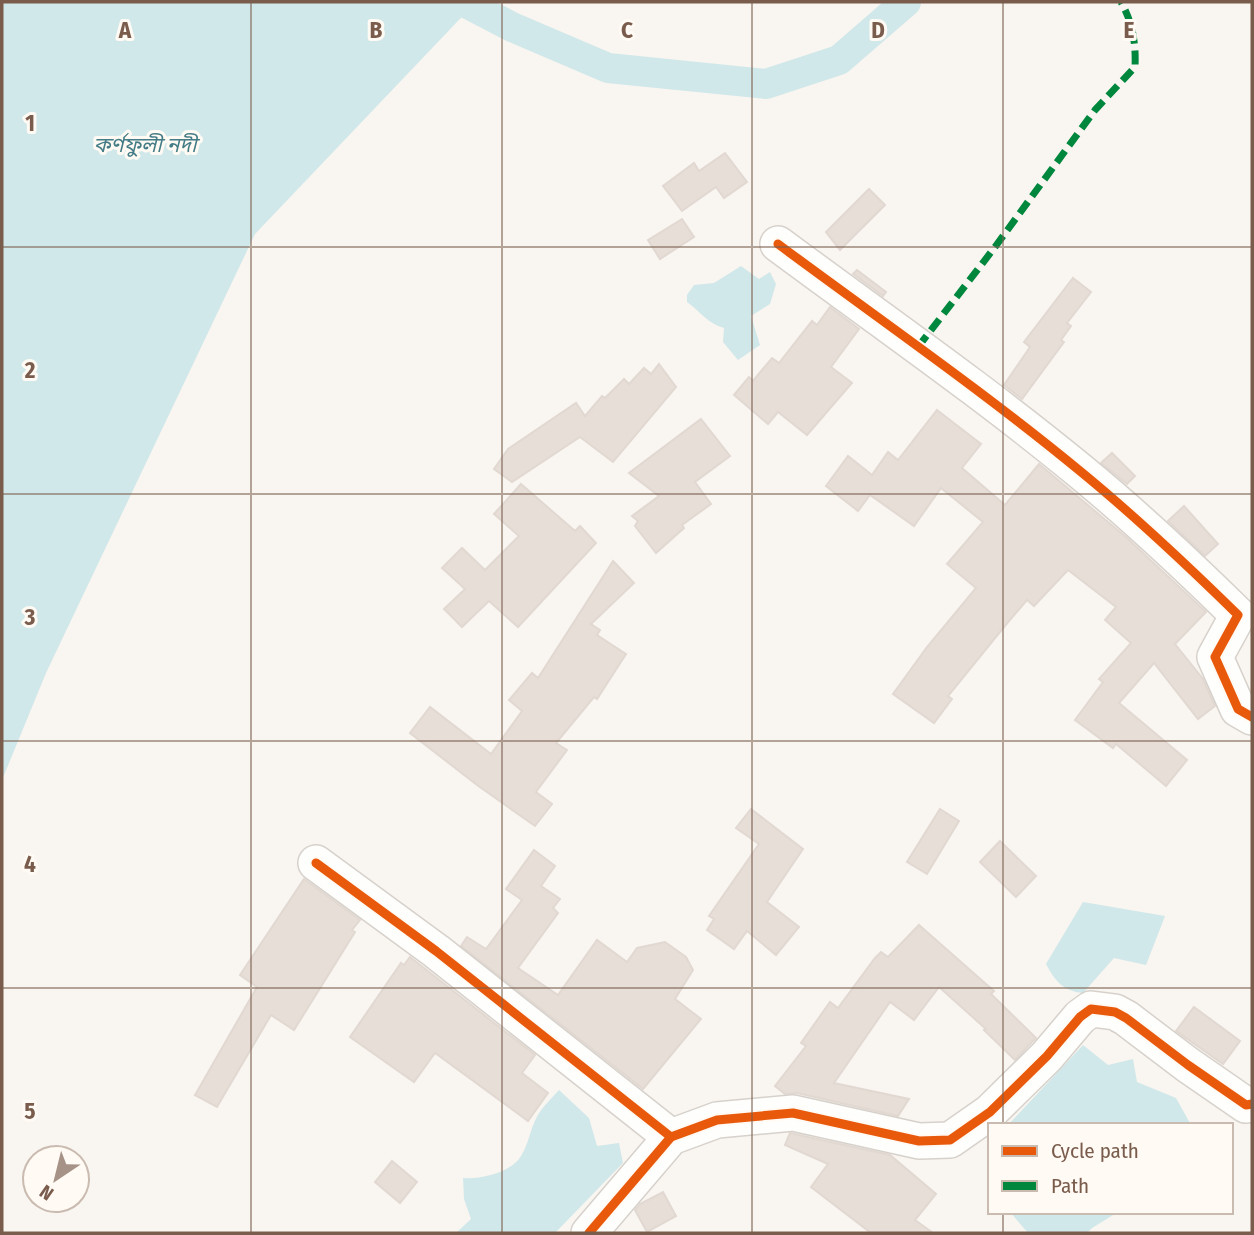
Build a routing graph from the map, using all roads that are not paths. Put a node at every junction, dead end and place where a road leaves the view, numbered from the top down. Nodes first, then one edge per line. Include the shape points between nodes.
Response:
1 (778, 244) dead end
2 (1252, 717) edge
3 (316, 863) dead end
4 (1252, 1104) edge
5 (671, 1137) junction
6 (589, 1233) edge

1 - 2 street via 1079,470 1229,606 1238,615 1215,657 1238,709
3 - 5 street via 436,951
4 - 5 street via 1246,1105 1115,1012 1091,1009 990,1112 950,1140 919,1141 793,1113 717,1120
5 - 6 street

